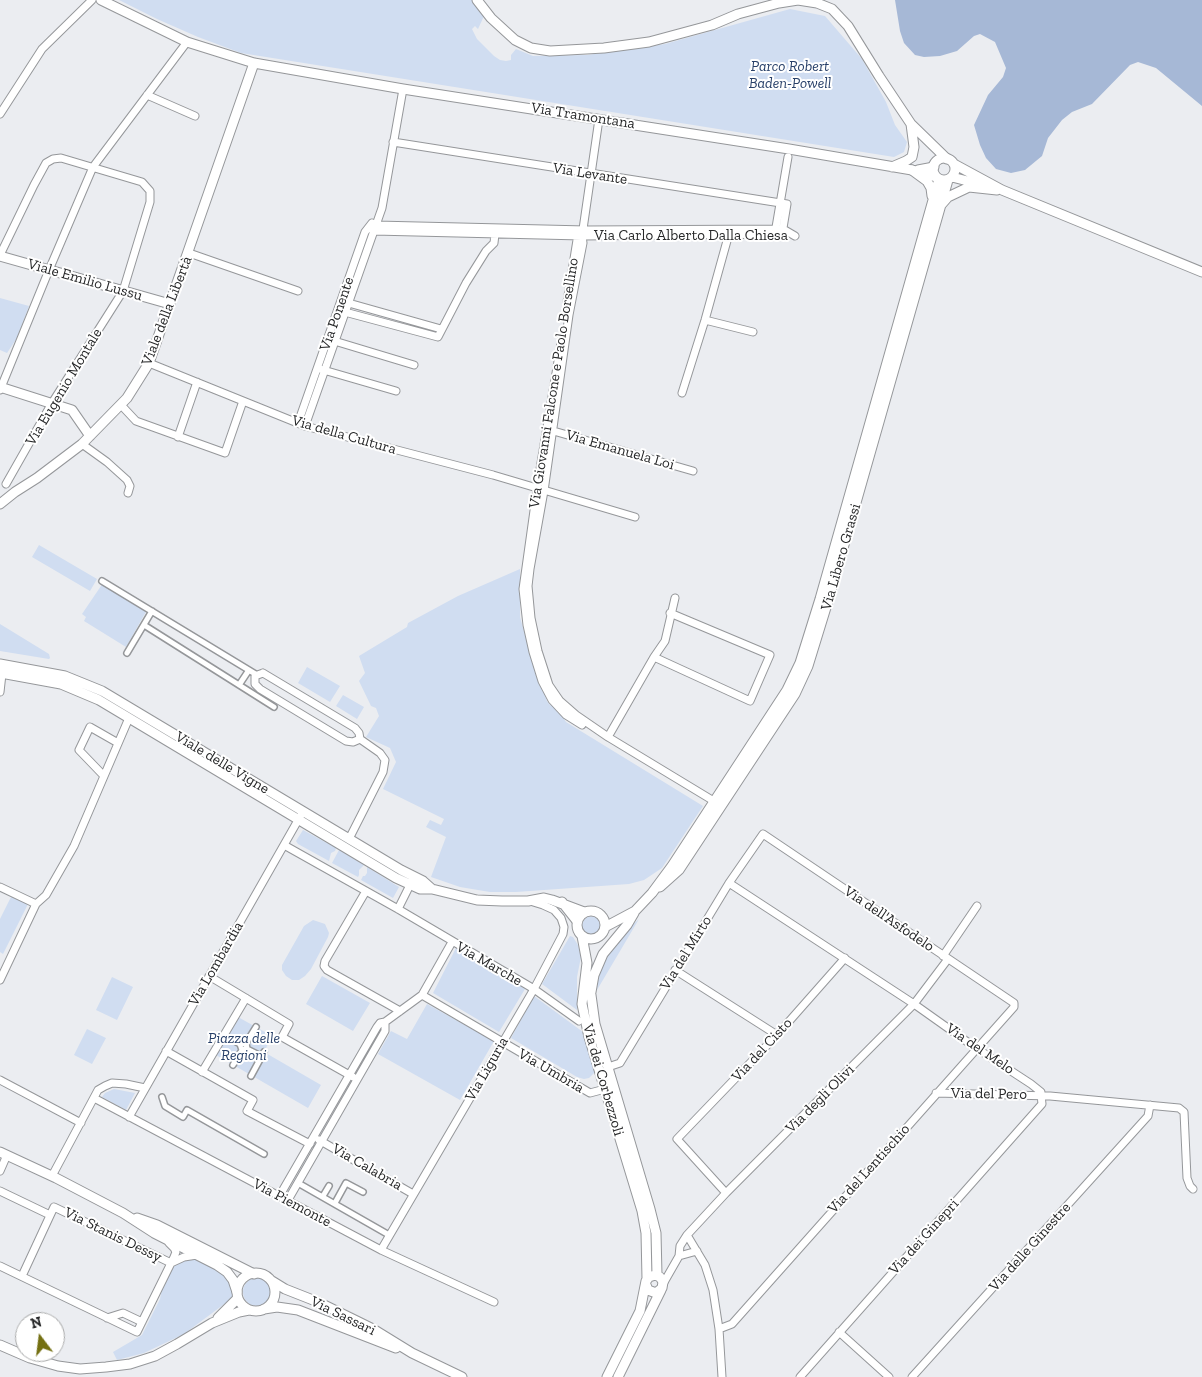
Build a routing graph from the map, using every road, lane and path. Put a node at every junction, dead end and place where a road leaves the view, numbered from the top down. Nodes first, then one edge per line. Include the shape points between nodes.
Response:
1 (92, 0) edge
2 (100, 0) edge
3 (477, 0) edge
4 (187, 42) junction
5 (254, 63) junction
6 (403, 89) junction
7 (147, 95) junction
8 (0, 114) edge
9 (195, 116) dead end
10 (599, 119) junction
11 (911, 124) junction
12 (392, 142) junction
13 (930, 144) junction
14 (788, 157) dead end
15 (950, 161) junction
16 (935, 165) junction
17 (93, 167) junction
18 (891, 167) junction
19 (912, 170) junction
20 (591, 174) junction
21 (944, 178) junction
22 (1002, 190) junction
23 (784, 203) junction
24 (937, 203) junction
25 (373, 227) junction
26 (730, 231) junction
27 (583, 233) junction
28 (494, 234) junction
29 (188, 253) junction
30 (0, 256) edge
31 (48, 270) junction
32 (1202, 272) edge
33 (124, 291) junction
34 (298, 291) dead end
35 (345, 302) junction
36 (170, 304) junction
37 (342, 311) junction
38 (705, 320) junction
39 (441, 329) junction
40 (753, 332) dead end
41 (331, 340) junction
42 (149, 363) junction
43 (414, 365) dead end
44 (321, 369) junction
45 (197, 382) junction
46 (0, 388) edge
47 (396, 391) dead end
48 (682, 393) dead end
49 (243, 400) junction
50 (52, 403) junction
51 (121, 405) junction
52 (302, 425) junction
53 (550, 430) junction
54 (90, 436) junction
55 (178, 437) junction
56 (82, 444) junction
57 (693, 471) dead end
58 (3, 483) edge
59 (541, 490) junction
60 (15, 492) junction
61 (128, 493) dead end
62 (0, 504) edge
63 (634, 517) dead end
64 (102, 581) dead end
65 (675, 598) dead end
66 (152, 611) junction
67 (670, 613) junction
68 (144, 625) junction
69 (127, 653) dead end
70 (654, 657) junction
71 (1, 670) edge
72 (249, 670) junction
73 (257, 675) junction
74 (239, 685) junction
75 (0, 692) edge
76 (274, 707) dead end
77 (129, 718) junction
78 (583, 722) junction
79 (608, 737) junction
80 (360, 739) junction
81 (118, 743) junction
82 (632, 754) junction
83 (104, 776) junction
84 (716, 806) junction
85 (300, 816) junction
86 (763, 834) joint
87 (349, 839) junction
88 (284, 844) junction
89 (412, 881) junction
90 (729, 883) junction
91 (0, 886) edge
92 (366, 891) junction
93 (528, 901) junction
94 (562, 902) junction
95 (36, 904) junction
96 (977, 906) dead end
97 (398, 909) junction
98 (635, 911) junction
99 (584, 912) junction
100 (604, 918) junction
101 (577, 920) junction
102 (620, 920) junction
103 (605, 928) junction
104 (582, 936) junction
105 (595, 938) junction
106 (452, 942) junction
107 (946, 957) junction
108 (845, 958) junction
109 (587, 963) junction
110 (676, 970) junction
111 (209, 976) junction
112 (0, 980) edge
113 (586, 980) junction
114 (534, 989) junction
115 (422, 994) junction
116 (591, 995) junction
117 (246, 998) junction
118 (1014, 1003) joint
119 (914, 1004) junction
120 (400, 1011) junction
121 (385, 1022) junction
122 (579, 1022) dead end
123 (256, 1027) dead end
124 (777, 1035) junction
125 (224, 1036) junction
126 (502, 1042) junction
127 (244, 1046) junction
128 (976, 1048) junction
129 (166, 1052) junction
130 (233, 1065) dead end
131 (608, 1067) junction
132 (202, 1072) junction
133 (349, 1075) junction
134 (251, 1076) dead end
135 (0, 1080) edge
136 (357, 1080) junction
137 (145, 1088) junction
138 (605, 1090) junction
139 (936, 1093) junction
140 (1042, 1095) junction
141 (162, 1097) dead end
142 (94, 1098) junction
143 (1150, 1105) junction
144 (1162, 1106) junction
145 (1148, 1116) junction
146 (129, 1117) junction
147 (81, 1123) junction
148 (312, 1140) junction
149 (321, 1141) junction
150 (4, 1154) edge
151 (264, 1154) dead end
152 (0, 1171) edge
153 (52, 1176) junction
154 (636, 1178) junction
155 (298, 1183) junction
156 (329, 1186) dead end
157 (1193, 1189) dead end
158 (0, 1190) edge
159 (363, 1192) dead end
160 (726, 1193) junction
161 (413, 1194) junction
162 (280, 1195) junction
163 (323, 1196) junction
164 (288, 1200) junction
165 (335, 1203) junction
166 (123, 1213) junction
167 (50, 1215) junction
168 (389, 1235) junction
169 (161, 1236) junction
170 (687, 1236) junction
171 (381, 1250) junction
172 (697, 1251) junction
173 (198, 1255) junction
174 (678, 1256) junction
175 (171, 1263) junction
176 (0, 1266) edge
177 (254, 1274) junction
178 (22, 1276) junction
179 (272, 1281) junction
180 (647, 1282) junction
181 (661, 1282) junction
182 (238, 1295) junction
183 (494, 1302) dead end
184 (264, 1309) junction
185 (249, 1310) junction
186 (107, 1318) junction
187 (142, 1322) junction
188 (212, 1323) junction
189 (719, 1329) junction
190 (839, 1332) junction
191 (0, 1344) edge
192 (412, 1353) junction
193 (462, 1377) edge
194 (607, 1377) edge
195 (618, 1377) edge
196 (722, 1377) edge
197 (800, 1377) edge
198 (889, 1377) edge
199 (912, 1377) edge

1 - 8 street via 42,49
2 - 4 street, Via Tramontana
3 - 11 street via 514,40 550,51 649,42 779,2 817,3 832,9 848,26
4 - 5 street, Via Tramontana
4 - 7 street
5 - 6 street, Via Tramontana
5 - 29 street, Viale della Libertà
6 - 10 street, Via Tramontana
6 - 12 street, Via Ponente
7 - 9 street
7 - 17 street
10 - 18 street, Via Tramontana
10 - 20 street, Via Giovanni Falcone e Paolo Borsellino
11 - 13 street
11 - 18 street via 912,157
12 - 20 street, Via Levante
12 - 25 street, Via Ponente via 382,208
13 - 15 street
13 - 16 street via 935,153
14 - 23 street
15 - 16 street, Via Tramontana via 940,159
15 - 21 street, Via Libero Grassi via 955,172
15 - 22 street
16 - 19 street, Via Tramontana
16 - 21 street
17 - 30 street via 61,158 46,163 15,220
17 - 31 street
17 - 33 street, Via Eugenio Montale via 142,182 150,191 150,202
18 - 19 street, Via Tramontana
19 - 21 street, Via Tramontana
19 - 24 street via 927,181
20 - 23 street, Via Levante
20 - 27 street, Via Giovanni Falcone e Paolo Borsellino
21 - 22 street, Via Tramontana
21 - 24 street, Via Libero Grassi
22 - 24 street via 969,187
22 - 32 street
23 - 26 street, Via Carlo Alberto Dalla Chiesa via 779,231
24 - 84 street, Via Libero Grassi via 800,663 788,690
25 - 27 street, Via Carlo Alberto Dalla Chiesa
25 - 28 street, Via Carlo Alberto Dalla Chiesa
25 - 35 street, Via Ponente
26 - 27 street, Via Carlo Alberto Dalla Chiesa
26 - 38 street
27 - 28 street, Via Carlo Alberto Dalla Chiesa
27 - 53 street, Via Giovanni Falcone e Paolo Borsellino via 577,240
28 - 39 street via 494,243 486,251
29 - 34 street
29 - 36 street, Viale della Libertà
30 - 31 street, Viale Emilio Lussu
31 - 33 street, Viale Emilio Lussu
31 - 46 street
33 - 36 street, Viale Emilio Lussu
33 - 50 street, Via Eugenio Montale
35 - 37 street, Via Ponente
35 - 39 street
36 - 42 street, Viale della Libertà
37 - 39 street via 438,337
37 - 41 street, Via Ponente
38 - 40 street
38 - 48 street
41 - 43 street
41 - 44 street, Via Ponente
42 - 45 street, Via della Cultura
42 - 51 street, Viale della Libertà
44 - 47 street
44 - 52 street, Via Ponente
45 - 49 street, Via della Cultura
45 - 55 street
46 - 50 street
49 - 52 street, Via della Cultura
49 - 55 street via 225,453
50 - 54 street via 72,410
50 - 58 street, Via Eugenio Montale
51 - 54 street, Viale della Libertà
51 - 55 street via 136,421
52 - 59 street, Via della Cultura
53 - 57 street, Via Emanuela Loi
53 - 59 street, Via Giovanni Falcone e Paolo Borsellino
54 - 56 street, Viale della Libertà
56 - 60 street, Viale della Libertà
56 - 61 street via 127,480 130,486
58 - 60 street
59 - 63 street, Via della Cultura
59 - 78 street, Via Giovanni Falcone e Paolo Borsellino via 523,588 549,685 560,701
60 - 62 street, Viale della Libertà
64 - 66 street
65 - 67 street
66 - 68 street
66 - 72 street
67 - 70 street via 665,641
67 - 70 street via 770,655 750,701
68 - 69 street
68 - 74 street
70 - 79 street
71 - 75 street
71 - 77 street, Viale delle Vigne via 62,684
71 - 85 street, Viale delle Vigne via 65,676 102,691
72 - 73 street
72 - 74 street
73 - 80 street via 267,675 356,728
73 - 80 street via 254,684 260,689 346,740
74 - 76 street
77 - 81 street
77 - 85 street, Viale delle Vigne
78 - 79 street, Via Giovanni Falcone e Paolo Borsellino
78 - 82 street, Via Giovanni Falcone e Paolo Borsellino
79 - 82 street, Via Giovanni Falcone e Paolo Borsellino
80 - 87 street via 385,760 383,772
81 - 83 street
81 - 83 street via 90,728 80,750
82 - 84 street, Via Giovanni Falcone e Paolo Borsellino
83 - 95 street via 74,846 46,895
84 - 98 street, Via Libero Grassi via 679,870
85 - 87 street, Viale delle Vigne
85 - 88 street, Via Lombardia
85 - 89 street, Viale delle Vigne
86 - 90 street, Via del Mirto
86 - 107 street, Via dell'Asfodelo
87 - 89 street, Viale delle Vigne via 401,870
88 - 92 street, Via Marche
88 - 111 street, Via Lombardia
89 - 93 street, Viale delle Vigne via 423,880 432,889 477,900
89 - 97 street
90 - 108 street, Via del Melo
90 - 110 street, Via del Mirto
91 - 95 street
92 - 97 street, Via Marche
92 - 120 street via 324,966
93 - 94 street, Viale delle Vigne via 544,898
93 - 114 street, Via Liguria via 554,910 564,927
94 - 99 street, Viale delle Vigne
94 - 101 street
95 - 112 street
96 - 107 street, Via degli Olivi
97 - 106 street, Via Marche
98 - 102 street
98 - 116 street via 603,954 594,975
99 - 100 street via 594,911
99 - 101 street
100 - 102 street
100 - 103 street
101 - 104 street
102 - 103 street
103 - 105 street
104 - 105 street
104 - 109 street, Via dei Corbezzoli
105 - 109 street, Via dei Corbezzoli
106 - 114 street, Via Marche
106 - 115 street
107 - 118 street, Via dell'Asfodelo
107 - 119 street, Via degli Olivi
108 - 119 street, Via del Melo
108 - 124 street, Via del Cisto
109 - 113 street, Via dei Corbezzoli
110 - 124 street
110 - 131 street, Via del Mirto via 620,1063
111 - 117 street
111 - 129 street, Via Lombardia
113 - 116 street, Via dei Corbezzoli
113 - 138 street, Via dei Corbezzoli via 582,1004
114 - 122 street, Via Marche
114 - 126 street, Via Liguria
115 - 120 street
115 - 126 street, Via Umbria
116 - 131 street, Via dei Corbezzoli via 595,1024
117 - 125 street
117 - 133 street via 290,1024 282,1037
118 - 128 street, Via del Lentischio
119 - 128 street, Via del Melo
119 - 160 street, Via degli Olivi
120 - 121 street
121 - 133 street via 377,1027
121 - 136 street via 385,1031
123 - 127 street
124 - 160 street, Via del Cisto via 677,1139
125 - 127 street
125 - 132 street
126 - 138 street, Via Umbria via 590,1093
126 - 161 street, Via Liguria
127 - 130 street
127 - 134 street via 262,1054
128 - 139 street, Via del Lentischio
128 - 140 street, Via del Melo via 1031,1084
129 - 132 street
129 - 137 street, Via Lombardia
131 - 154 street, Via dei Corbezzoli
132 - 148 street, Via Calabria via 253,1100 246,1111
133 - 136 street
133 - 148 street
135 - 147 street
136 - 149 street
137 - 142 street via 112,1084 98,1090
137 - 146 street, Via Lombardia
138 - 154 street, Via dei Corbezzoli
139 - 140 street, Via del Pero
139 - 189 street, Via del Lentischio via 732,1324
140 - 143 street
140 - 190 street, Via dei Ginepri via 1042,1104
141 - 151 street via 165,1106 183,1117 187,1110
142 - 146 street, Via Piemonte
142 - 147 street
143 - 144 street
143 - 145 street
144 - 145 street, Via delle Ginestre
144 - 157 street via 1179,1108 1184,1112 1187,1178
145 - 199 street, Via delle Ginestre
146 - 162 street, Via Piemonte
147 - 153 street
148 - 149 street, Via Calabria
148 - 162 street
149 - 155 street
149 - 161 street, Via Calabria
150 - 152 street
150 - 153 street
153 - 166 street
154 - 180 street via 646,1233
154 - 181 street via 650,1209 656,1233
155 - 163 street
155 - 164 street
156 - 163 street
158 - 167 street, Via Stanis Dessy
159 - 165 street via 346,1183
160 - 170 street, Via degli Olivi
161 - 168 street, Via Liguria
162 - 164 street, Via Piemonte
163 - 165 street
164 - 171 street, Via Piemonte
165 - 168 street
166 - 169 street
166 - 177 street via 157,1225
167 - 175 street, Via Stanis Dessy via 54,1207
167 - 178 street
168 - 171 street, Via Liguria
169 - 173 street
169 - 175 street via 176,1252
170 - 172 street
170 - 174 street
171 - 183 street, Via Piemonte
172 - 174 street
172 - 189 street via 714,1290
173 - 175 street
173 - 182 street via 227,1272
174 - 181 street
175 - 187 street
176 - 178 street
177 - 179 street via 264,1275
177 - 182 street via 241,1281
178 - 186 street
179 - 184 street via 274,1299
179 - 192 street, Via Sassari via 373,1329
180 - 181 street via 652,1275
180 - 181 street via 651,1292 656,1292
180 - 194 street via 640,1310
181 - 195 street
182 - 185 street
182 - 188 street
184 - 185 street
184 - 192 street, Via Sassari via 298,1310
185 - 188 street
186 - 187 street via 123,1314
186 - 187 street via 137,1332
188 - 191 street via 155,1356 106,1367 80,1369 58,1366
189 - 196 street
190 - 197 street, Via dei Ginepri
190 - 198 street
192 - 193 street, Via Sassari

